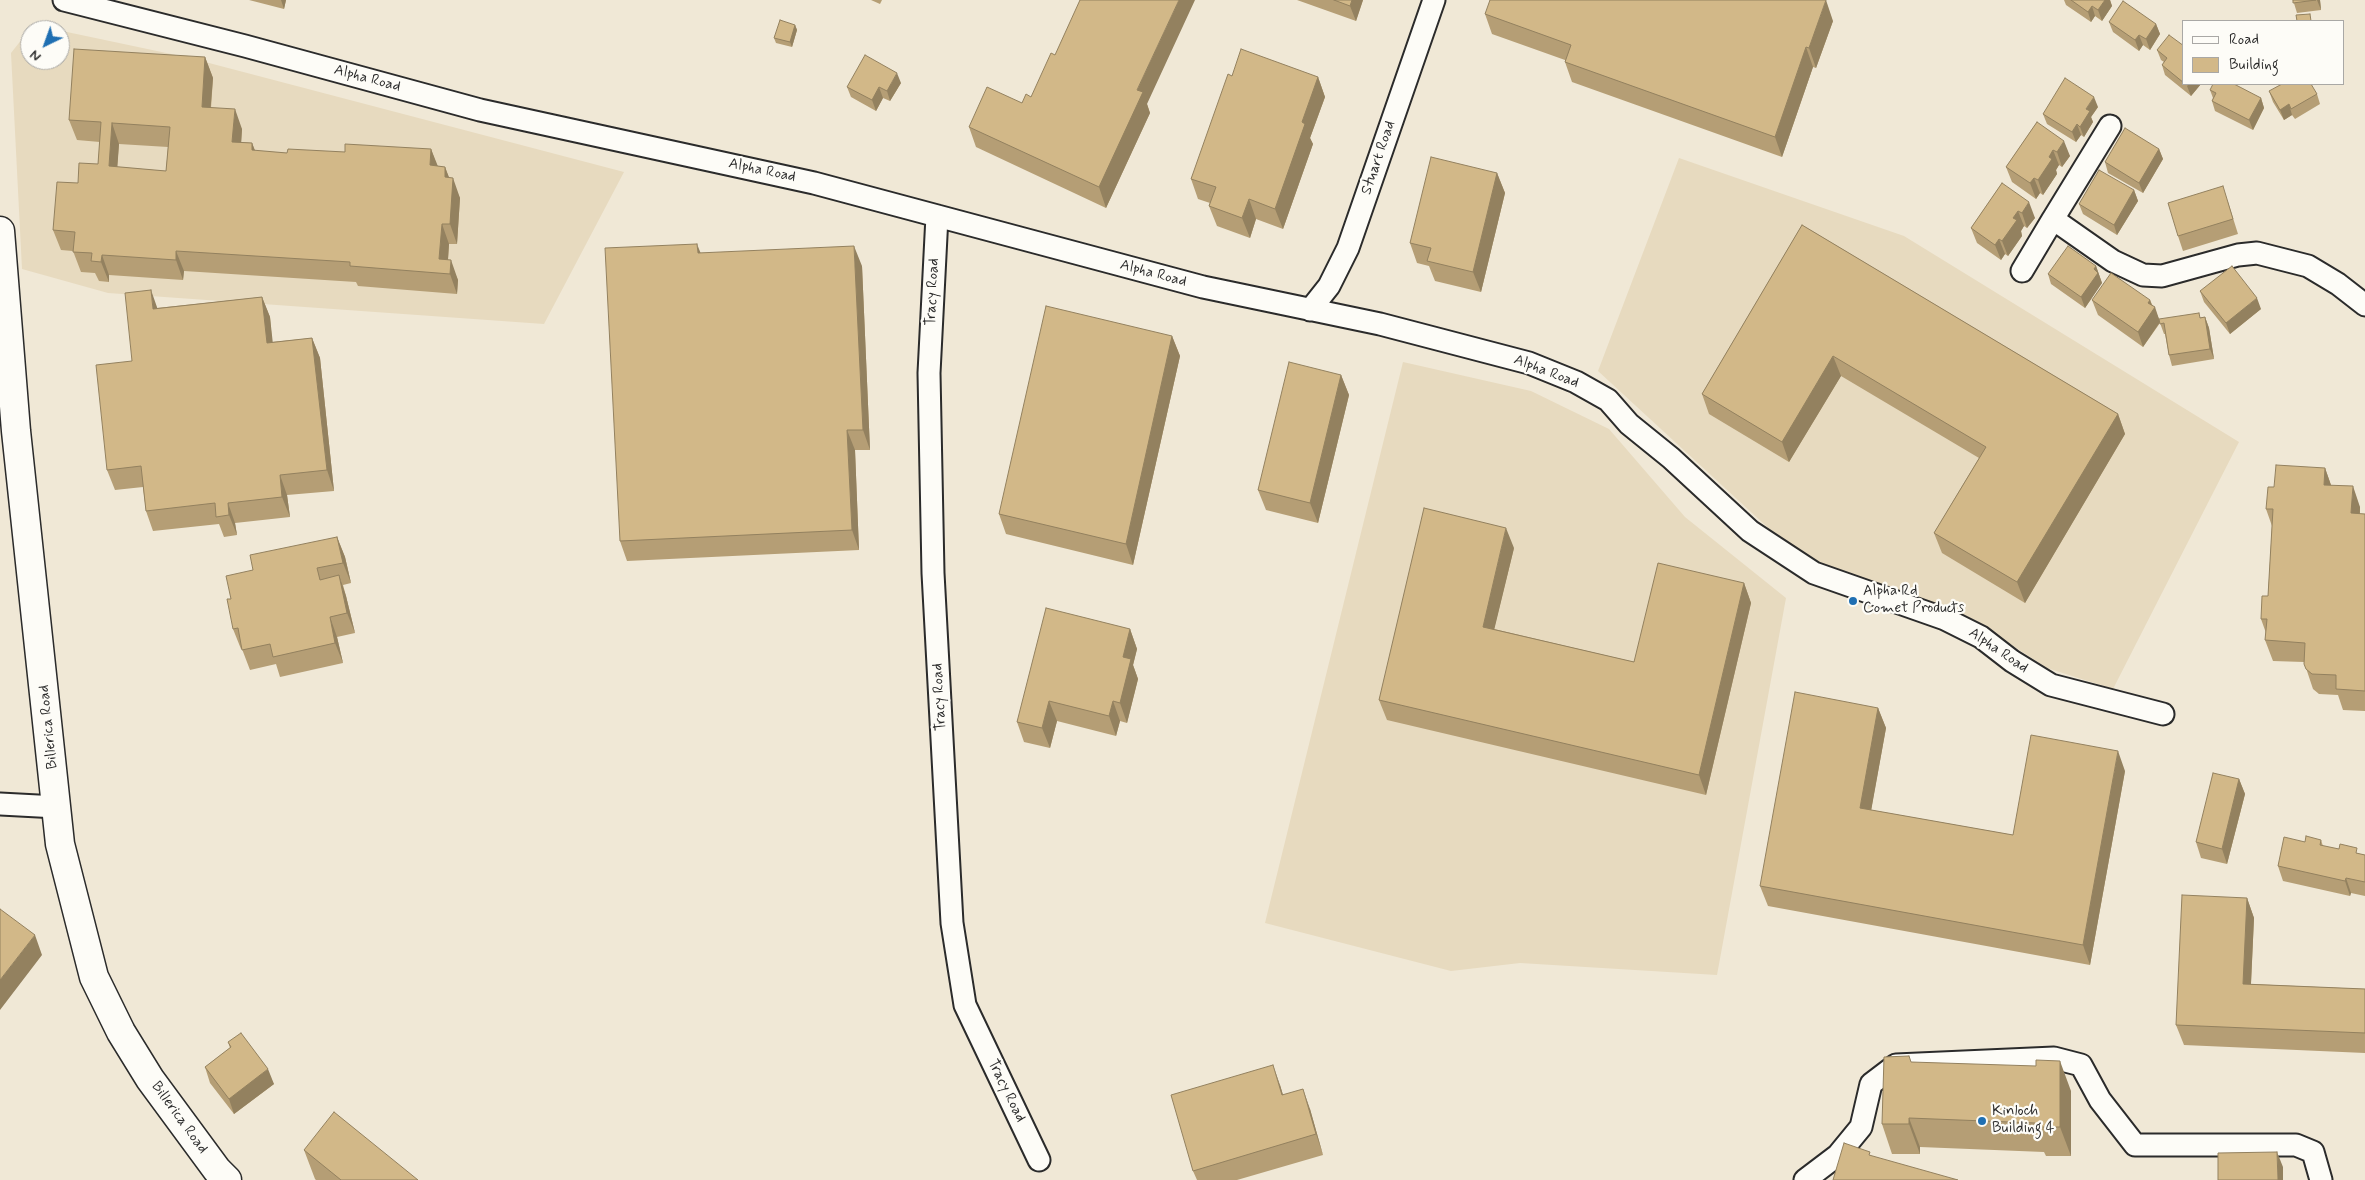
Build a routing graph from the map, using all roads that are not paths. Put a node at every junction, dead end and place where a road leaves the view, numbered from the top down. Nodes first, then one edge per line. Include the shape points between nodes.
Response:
1 (64, 0) edge
2 (1434, 0) edge
3 (2110, 126) dead end
4 (937, 216) junction
5 (2053, 220) junction
6 (0, 231) edge
7 (2022, 271) dead end
8 (2365, 304) edge
9 (1310, 310) junction
10 (2163, 714) dead end
11 (0, 804) edge
12 (57, 807) junction
13 (1039, 1160) dead end
14 (227, 1180) edge
15 (1805, 1180) edge
16 (2321, 1180) edge

1 - 4 street, Alpha Road via 480,110 814,182
2 - 9 street, Stuart Road via 1348,248 1329,286
3 - 5 street
4 - 9 street, Alpha Road via 1203,287
4 - 13 street, Tracy Road via 929,373 933,564 952,923 965,1005
5 - 7 street
5 - 8 street via 2113,261 2143,275 2162,276 2238,254 2257,253 2308,266
6 - 12 main road, Billerica Road via 16,431
9 - 10 street, Alpha Road via 1380,324 1529,363 1576,382 1608,400 1628,424 1671,458 1750,531 1814,572 1945,619 1981,636 2012,661 2051,685
11 - 12 street
12 - 14 main road, Billerica Road via 60,844 94,977 121,1032 150,1079 216,1170
15 - 16 street via 1838,1155 1861,1127 1871,1084 1896,1065 2054,1058 2081,1065 2100,1100 2135,1145 2296,1144 2313,1152

